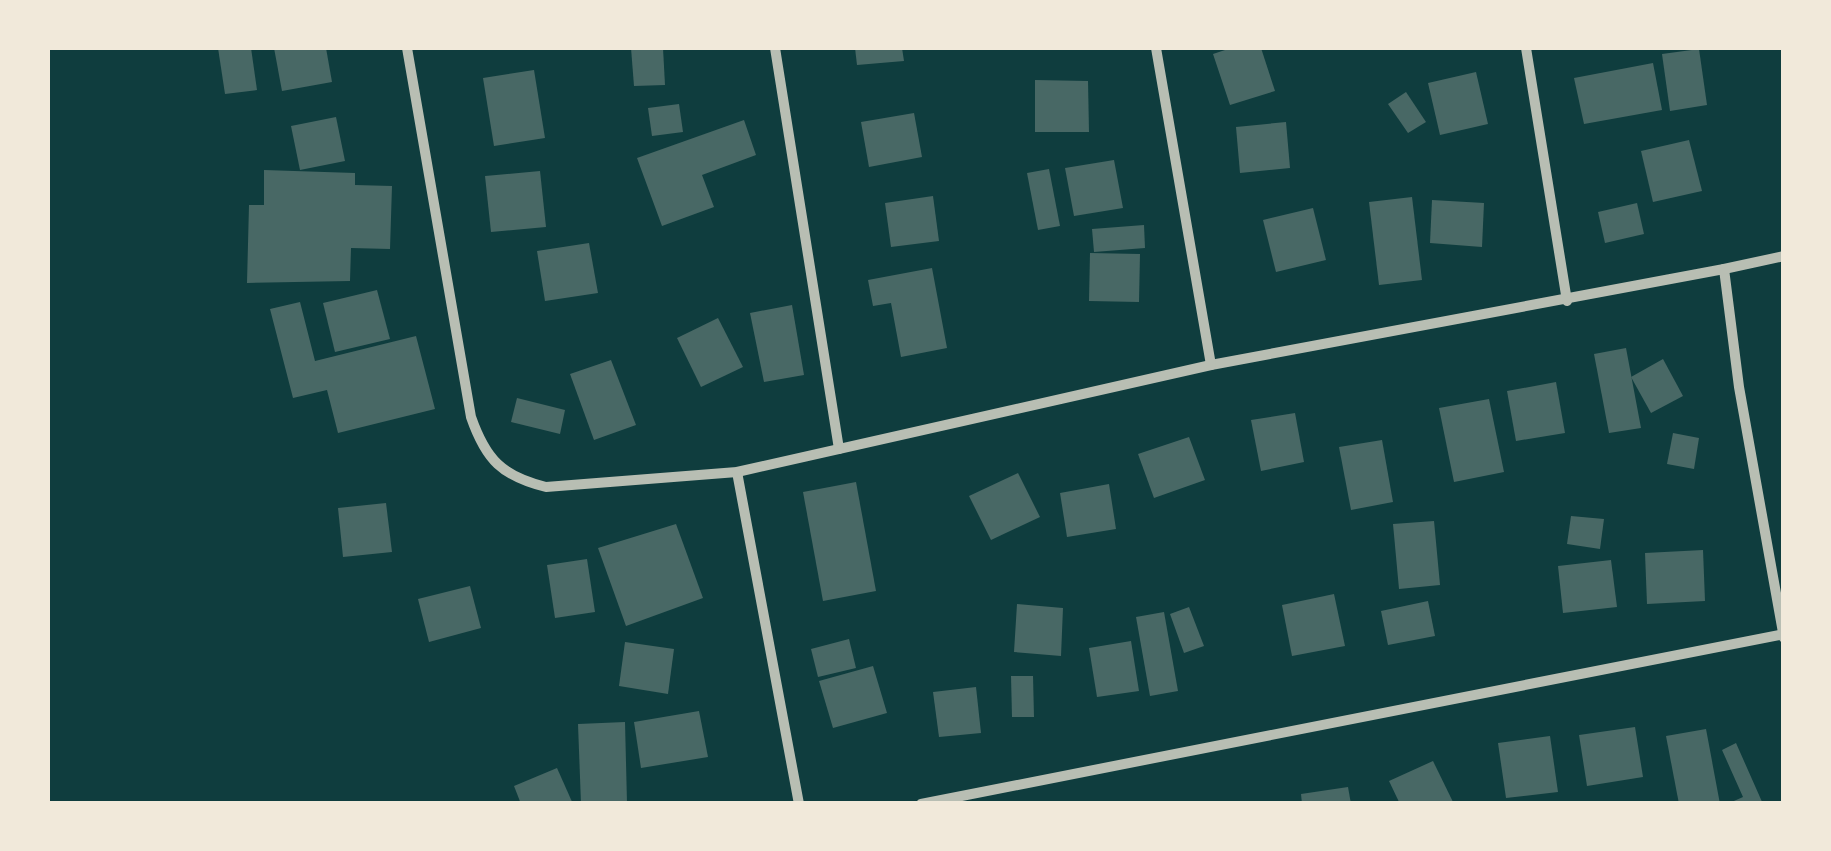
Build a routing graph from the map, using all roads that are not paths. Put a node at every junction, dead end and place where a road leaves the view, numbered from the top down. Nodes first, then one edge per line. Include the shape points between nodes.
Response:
1 (407, 48) edge
2 (775, 48) edge
3 (1156, 48) edge
4 (1526, 48) edge
5 (1784, 256) edge
6 (1724, 269) junction
7 (1567, 301) junction
8 (1210, 365) junction
9 (838, 449) junction
10 (737, 472) junction
11 (1783, 635) edge
12 (799, 804) edge
13 (921, 804) edge

1 - 10 street via 471,418 483,451 500,471 546,486
2 - 9 street
3 - 8 street
4 - 7 street
5 - 6 street
6 - 7 street
6 - 11 street
7 - 8 street
8 - 9 street
9 - 10 street
10 - 12 street
11 - 13 street

